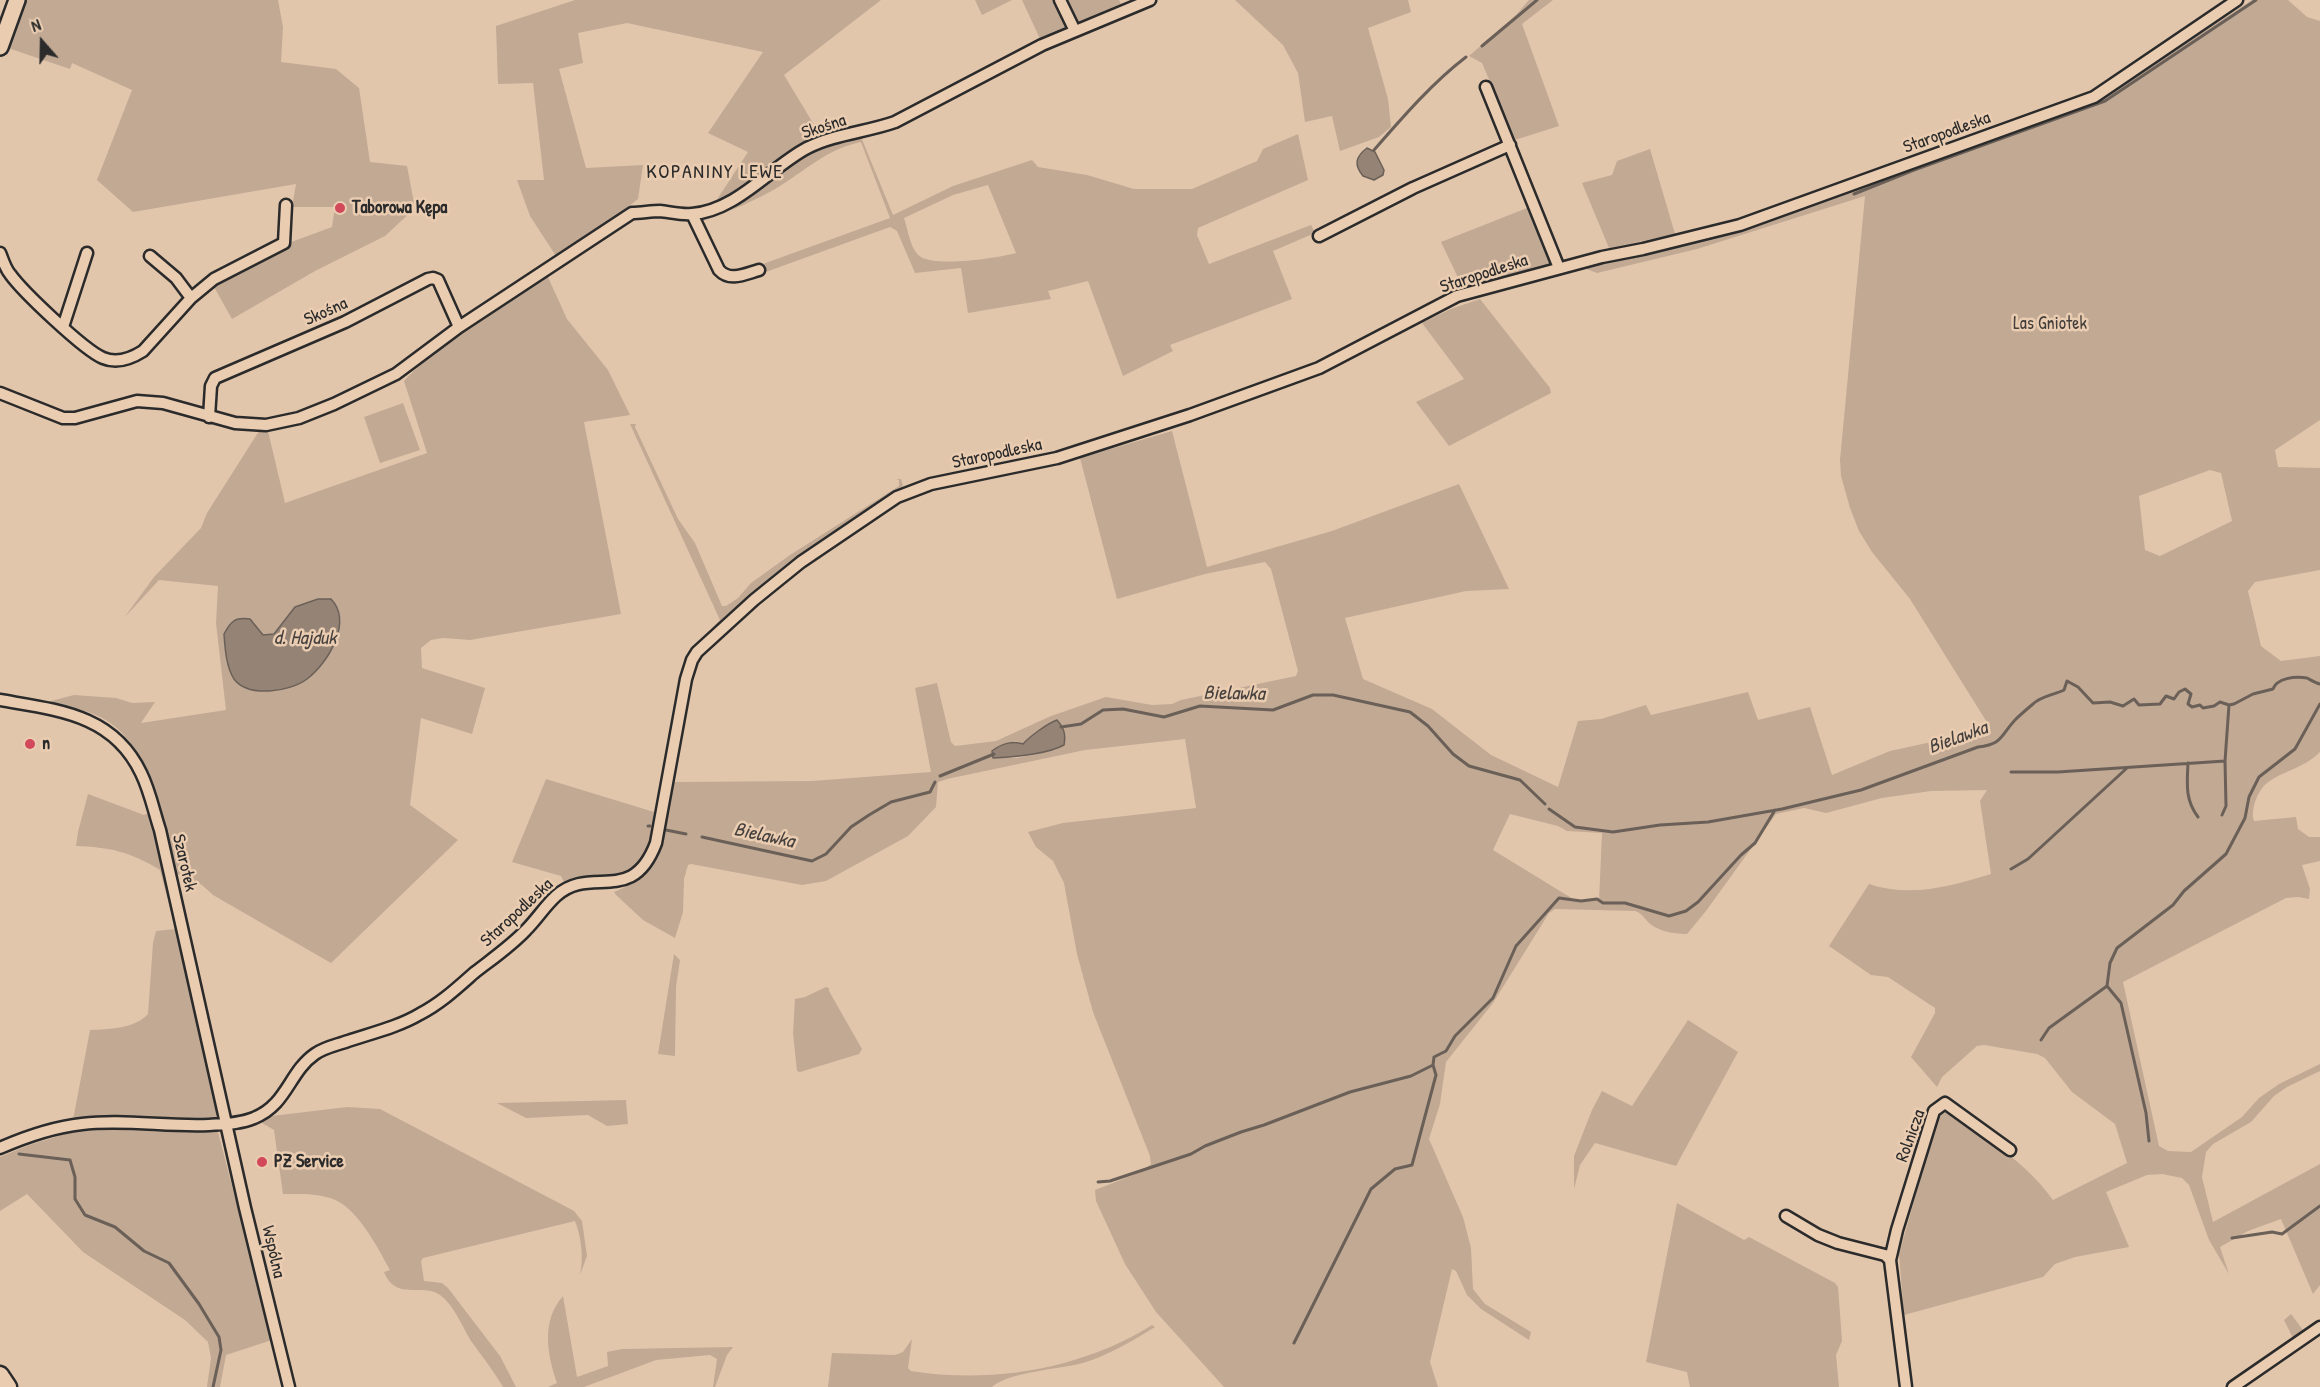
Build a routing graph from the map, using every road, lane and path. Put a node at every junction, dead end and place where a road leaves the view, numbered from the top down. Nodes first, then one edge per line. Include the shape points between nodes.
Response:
1 (17, 0) edge
2 (1060, 0) edge
3 (1150, 0) edge
4 (2232, 2) edge
5 (1075, 31) junction
6 (0, 47) edge
7 (1486, 87) dead end
8 (1510, 145) junction
9 (286, 205) dead end
10 (692, 214) junction
11 (1319, 236) dead end
12 (0, 253) edge
13 (87, 254) dead end
14 (150, 256) dead end
15 (1559, 268) junction
16 (759, 270) dead end
17 (191, 298) junction
18 (63, 327) junction
19 (459, 327) junction
20 (0, 393) edge
21 (209, 417) junction
22 (0, 700) edge
23 (226, 1124) junction
24 (0, 1148) edge
25 (2010, 1150) dead end
26 (1786, 1216) dead end
27 (1890, 1260) junction
28 (2320, 1327) edge
29 (0, 1375) edge
30 (8, 1387) edge
31 (289, 1387) edge
32 (1906, 1387) edge
33 (2233, 1387) edge

1 - 6 street
2 - 5 street
3 - 5 street, Skośna
4 - 15 street, Staropodleska via 2094,97 1740,225
5 - 10 street, Skośna via 895,122 808,147 756,186 724,204
7 - 8 street
8 - 11 street
8 - 15 street
9 - 17 street via 284,243 214,279
10 - 16 street via 723,274 731,278
10 - 19 street, Skośna via 632,213
12 - 18 street via 12,277
13 - 18 street
14 - 17 street via 176,278
15 - 23 street, Staropodleska via 1457,296 1319,368 1190,415 1057,458 931,484 897,497 794,569 697,652 686,679 656,843 643,868 619,882 565,889 525,931 432,1008 393,1026 323,1049 302,1065 272,1109 252,1119
17 - 18 street via 133,357 104,359
19 - 21 street, Skośna via 396,374 299,418 266,425
19 - 21 street, Skośna via 438,280 428,279 345,322 215,378
20 - 21 street, Skośna via 63,418 137,401
22 - 23 street, Szarotek via 60,711 95,723 127,750 142,774 160,830
23 - 24 street, Staropodleska via 82,1124 47,1131
23 - 31 street, Wspólna
25 - 27 street, Rolnicza via 1945,1103 1940,1105 1934,1111
26 - 27 street via 1818,1235 1885,1255
27 - 32 street, Rolnicza
28 - 33 street
29 - 30 main road

